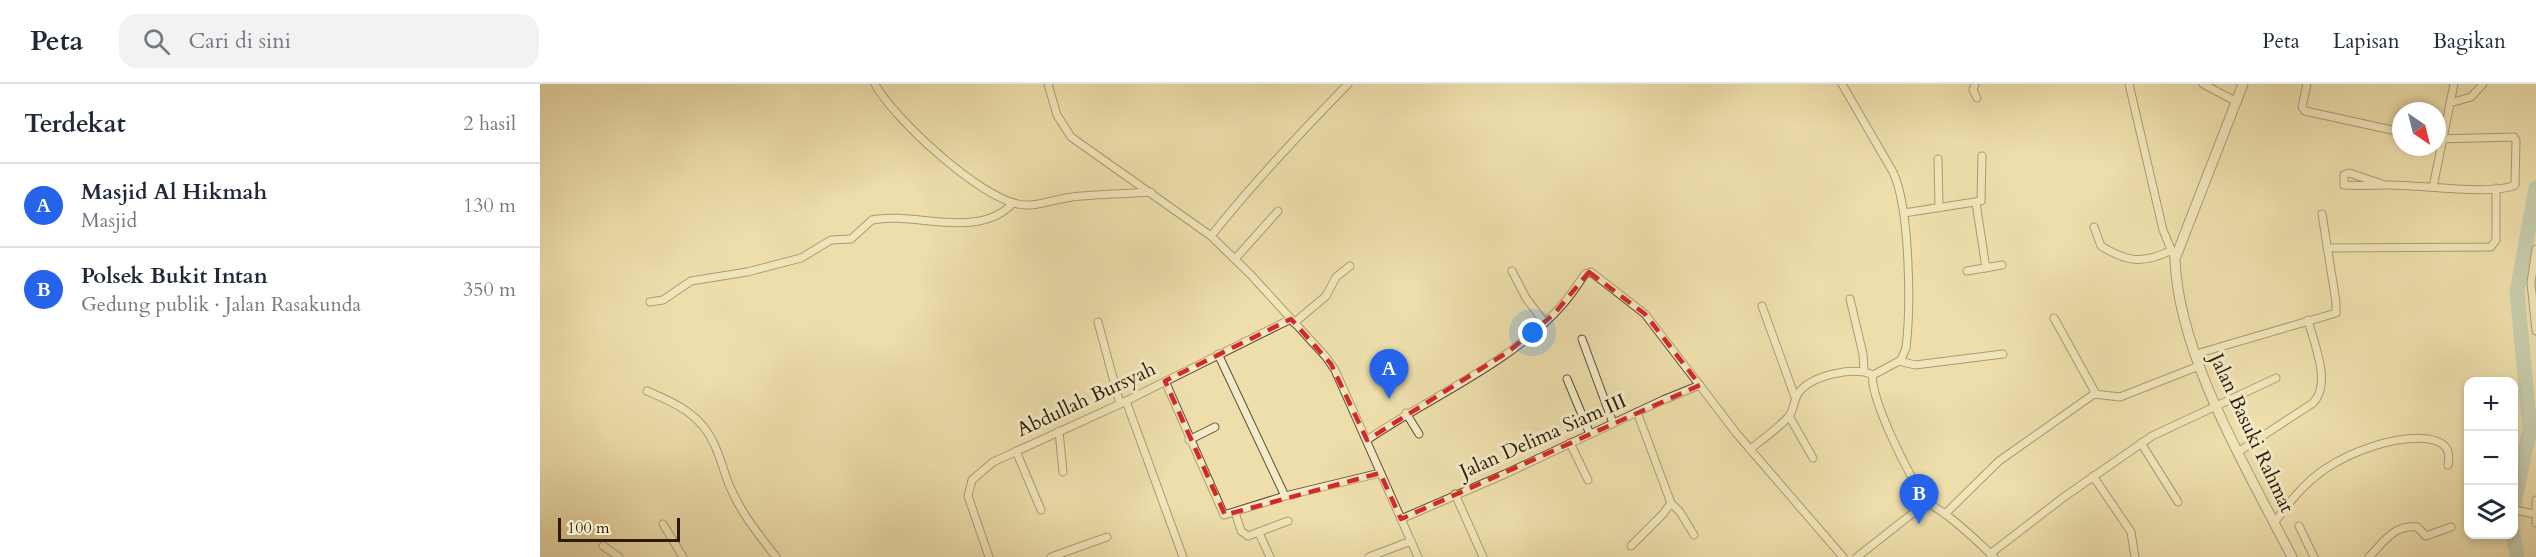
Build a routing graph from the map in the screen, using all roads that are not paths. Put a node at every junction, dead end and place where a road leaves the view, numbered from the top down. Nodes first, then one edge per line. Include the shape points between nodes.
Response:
1 (875, 84) edge
2 (1048, 84) edge
3 (1348, 84) edge
4 (1842, 84) edge
5 (1975, 84) edge
6 (2129, 84) edge
7 (2203, 84) edge
8 (2243, 84) edge
9 (2307, 84) edge
10 (2454, 84) edge
11 (2483, 84) edge
12 (1977, 98) dead end
13 (2237, 102) junction
14 (2450, 103) junction
15 (2446, 118) edge
16 (2392, 130) edge
17 (2446, 140) edge
18 (1982, 156) dead end
19 (2438, 156) edge
20 (1938, 159) dead end
21 (2385, 184) junction
22 (2433, 188) junction
23 (2496, 188) junction
24 (1151, 192) junction
25 (1012, 203) junction
26 (1976, 203) junction
27 (1939, 208) junction
28 (1278, 211) dead end
29 (1904, 213) junction
30 (2322, 214) dead end
31 (2094, 226) dead end
32 (1211, 236) junction
33 (2327, 248) junction
34 (2536, 249) edge
35 (2172, 255) junction
36 (1235, 259) junction
37 (2002, 265) dead end
38 (1350, 266) dead end
39 (1986, 268) junction
40 (1512, 271) dead end
41 (1967, 272) dead end
42 (1850, 299) dead end
43 (650, 302) dead end
44 (1762, 306) dead end
45 (2054, 318) dead end
46 (2308, 320) junction
47 (1292, 321) junction
48 (1098, 322) dead end
49 (1544, 322) junction
50 (2536, 332) edge
51 (1582, 339) dead end
52 (1218, 354) junction
53 (2003, 354) dead end
54 (2196, 354) junction
55 (1899, 362) junction
56 (2199, 366) junction
57 (1864, 371) junction
58 (1873, 375) junction
59 (2276, 378) dead end
60 (1567, 379) dead end
61 (1165, 381) junction
62 (1700, 385) junction
63 (647, 391) dead end
64 (2096, 393) junction
65 (1795, 398) junction
66 (1123, 403) junction
67 (2216, 407) junction
68 (1637, 412) junction
69 (1406, 413) junction
70 (1789, 416) junction
71 (1613, 423) junction
72 (1215, 427) dead end
73 (1059, 431) junction
74 (1419, 434) dead end
75 (1590, 434) junction
76 (1189, 440) junction
77 (1367, 440) junction
78 (1570, 443) junction
79 (2140, 443) junction
80 (1750, 449) junction
81 (1016, 450) junction
82 (2238, 452) junction
83 (1813, 458) dead end
84 (2448, 465) dead end
85 (1063, 472) dead end
86 (1380, 473) junction
87 (2093, 476) junction
88 (1588, 480) dead end
89 (1455, 494) junction
90 (1285, 496) junction
91 (2536, 500) edge
92 (1928, 502) junction
93 (2178, 502) dead end
94 (1671, 503) junction
95 (1041, 510) dead end
96 (2518, 510) edge
97 (1235, 512) junction
98 (1945, 514) junction
99 (2535, 514) edge
100 (1401, 519) junction
101 (1288, 521) dead end
102 (2274, 523) junction
103 (2536, 523) edge
104 (663, 524) dead end
105 (2299, 526) dead end
106 (2451, 527) dead end
107 (1259, 533) junction
108 (1694, 535) dead end
109 (1107, 537) dead end
110 (1411, 542) junction
111 (603, 546) dead end
112 (1630, 546) dead end
113 (1992, 555) edge
114 (619, 557) edge
115 (683, 557) edge
116 (776, 557) edge
117 (989, 557) edge
118 (1051, 557) edge
119 (1183, 557) edge
120 (1270, 557) edge
121 (1370, 557) edge
122 (1418, 557) edge
123 (1483, 557) edge
124 (1843, 557) edge
125 (1857, 557) edge
126 (2135, 557) edge
127 (2292, 557) edge
128 (2314, 557) edge
129 (2369, 557) edge

1 - 25 street via 921,139 983,187
2 - 24 street via 1058,115 1071,137
3 - 32 street via 1244,194
4 - 29 street via 1893,171
5 - 12 street
6 - 35 street
7 - 13 street
8 - 13 street, Jalan Basuki Rahmat
9 - 16 street via 2302,107 2305,111
10 - 14 street
11 - 14 street via 2471,97
13 - 35 street, Jalan Basuki Rahmat
14 - 15 street
17 - 23 street via 2515,137 2516,183
18 - 26 street via 1982,199
19 - 22 street
20 - 27 street
21 - 21 street via 2344,185 2343,179 2349,173
21 - 22 street
22 - 23 street
23 - 33 street via 2496,240 2492,247
24 - 25 street via 1029,205
24 - 32 street
25 - 43 street via 1005,210 964,223 872,219 851,238 831,240 801,258 691,281 663,300
26 - 27 street
26 - 39 street
27 - 29 street
28 - 36 street
29 - 55 street via 1907,337
30 - 33 street
31 - 35 street via 2101,246 2129,260
32 - 36 street
33 - 46 street via 2337,311
34 - 50 street via 2531,284
35 - 54 street, Jalan Basuki Rahmat
36 - 47 street
37 - 39 street
38 - 47 street, Abdullah Bursyah via 1336,277 1326,296
39 - 41 street
40 - 49 street
42 - 57 street
44 - 65 street
45 - 64 street
46 - 54 street
46 - 82 street via 2323,383 2321,395
47 - 52 street, Abdullah Bursyah
47 - 77 street via 1331,364
48 - 66 street
49 - 62 street via 1585,274 1591,272 1645,314
49 - 69 street via 1492,363
51 - 71 street
52 - 61 street, Abdullah Bursyah
52 - 90 street
53 - 55 street via 1915,365
54 - 56 street, Jalan Basuki Rahmat
55 - 58 street
56 - 64 street via 2120,397
56 - 67 street, Jalan Basuki Rahmat
57 - 58 street
57 - 65 street via 1834,374 1805,386
58 - 92 street via 1877,401
59 - 67 street
60 - 75 street
61 - 66 street, Abdullah Bursyah
61 - 76 street
62 - 68 street, Jalan Delima Siam III
62 - 80 street
63 - 116 street via 686,409 701,422 715,445 741,510
64 - 98 street via 1999,461
65 - 70 street
66 - 73 street, Abdullah Bursyah
66 - 119 street
67 - 79 street
67 - 82 street, Jalan Basuki Rahmat
68 - 71 street, Jalan Delima Siam III
68 - 94 street
69 - 74 street
69 - 77 street
70 - 80 street
70 - 83 street
71 - 75 street, Jalan Delima Siam III
72 - 76 street
73 - 81 street, Abdullah Bursyah
73 - 85 street
75 - 78 street, Jalan Delima Siam III
76 - 97 street via 1221,512
77 - 86 street
78 - 88 street
78 - 89 street, Jalan Delima Siam III
79 - 87 street
79 - 93 street
80 - 124 street
81 - 95 street
81 - 117 street, Abdullah Bursyah via 975,476 968,488
82 - 102 street, Jalan Basuki Rahmat
84 - 102 street via 2448,449 2435,440 2404,440 2369,447 2313,478
86 - 90 street
86 - 100 street
87 - 113 street
87 - 126 street via 2131,532
89 - 100 street, Jalan Delima Siam III
89 - 123 street
90 - 97 street
91 - 99 street
92 - 98 street
92 - 125 street
94 - 108 street
94 - 112 street
96 - 99 street
97 - 107 street via 1244,535
98 - 113 street
99 - 103 street
100 - 110 street
101 - 107 street
102 - 127 street, Jalan Basuki Rahmat
104 - 115 street
105 - 128 street
106 - 129 street via 2426,536 2417,527 2403,528 2385,538
107 - 120 street
109 - 118 street
110 - 121 street
110 - 122 street
111 - 114 street

